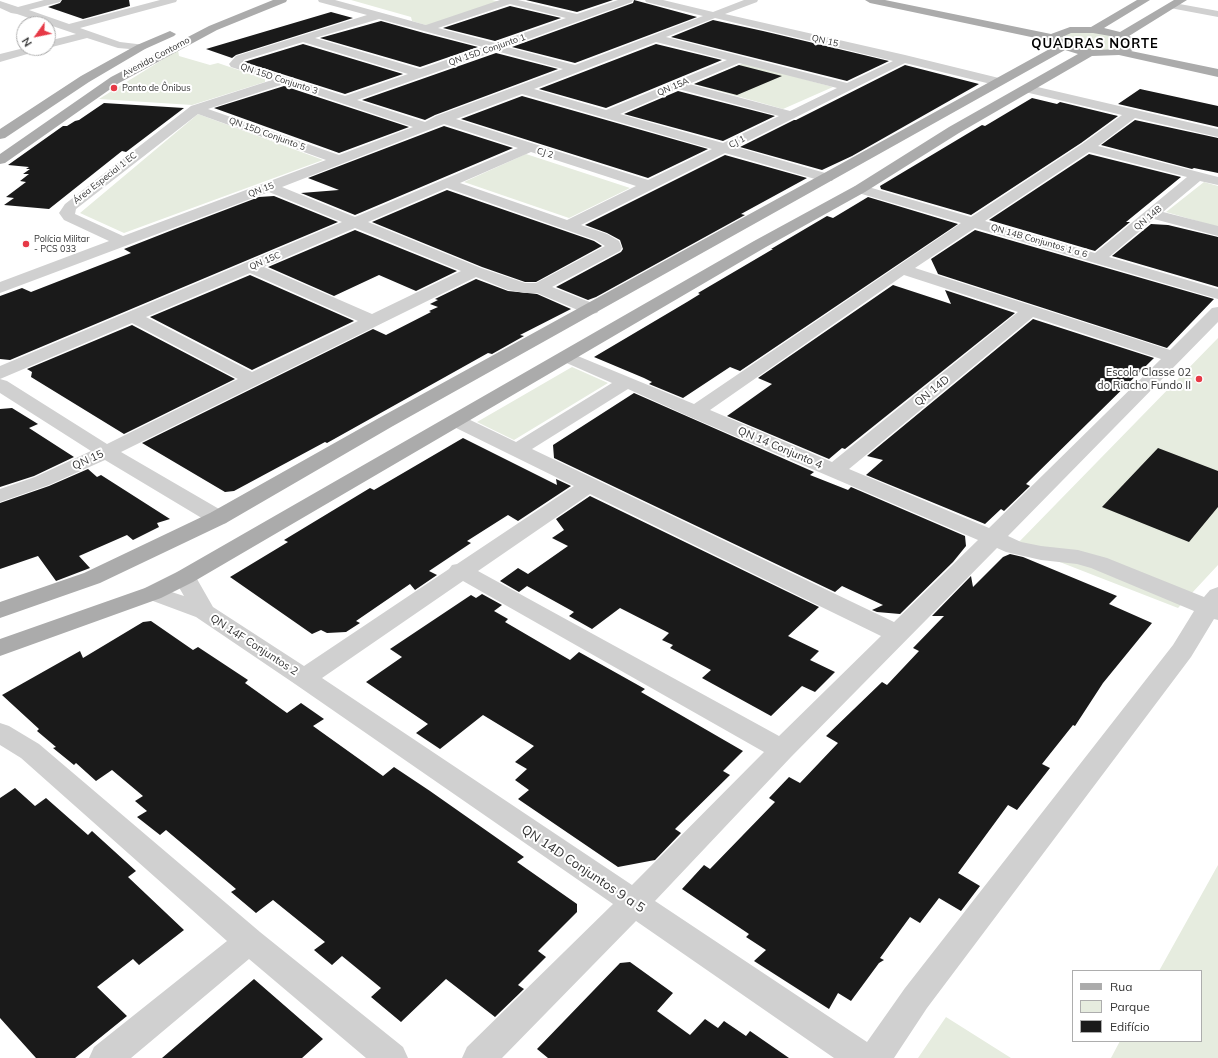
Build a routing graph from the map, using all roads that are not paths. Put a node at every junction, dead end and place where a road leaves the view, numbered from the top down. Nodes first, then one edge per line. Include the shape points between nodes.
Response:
1 (56, 0) edge
2 (172, 0) edge
3 (282, 0) edge
4 (323, 0) edge
5 (628, 0) edge
6 (650, 0) edge
7 (753, 0) edge
8 (895, 0) edge
9 (922, 0) edge
10 (1145, 0) edge
11 (507, 1) edge
12 (873, 1) edge
13 (1178, 3) edge
14 (0, 4) edge
15 (18, 10) junction
16 (0, 14) edge
17 (1218, 14) edge
18 (379, 15) junction
19 (714, 15) junction
20 (578, 18) junction
21 (68, 28) junction
22 (427, 28) junction
23 (181, 29) dead end
24 (1093, 30) junction
25 (89, 34) junction
26 (1122, 35) junction
27 (302, 38) junction
28 (656, 38) junction
29 (1062, 38) junction
30 (56, 43) edge
31 (1134, 43) junction
32 (118, 45) junction
33 (141, 47) junction
34 (495, 47) junction
35 (1160, 49) dead end
36 (1090, 52) junction
37 (1119, 52) junction
38 (130, 53) junction
39 (16, 54) edge
40 (0, 58) edge
41 (738, 59) junction
42 (905, 60) junction
43 (573, 68) junction
44 (419, 73) junction
45 (1218, 73) edge
46 (281, 81) junction
47 (999, 82) junction
48 (679, 85) junction
49 (850, 86) junction
50 (520, 89) junction
51 (1029, 89) junction
52 (345, 100) junction
53 (196, 109) junction
54 (1133, 113) junction
55 (608, 114) junction
56 (790, 115) junction
57 (441, 119) junction
58 (926, 122) junction
59 (424, 126) junction
60 (954, 130) junction
61 (906, 133) junction
62 (1218, 133) edge
63 (0, 135) edge
64 (25, 142) junction
65 (936, 142) junction
66 (0, 143) edge
67 (1087, 147) junction
68 (528, 148) junction
69 (723, 149) junction
70 (337, 159) junction
71 (0, 160) edge
72 (1197, 176) junction
73 (827, 178) junction
74 (1218, 181) edge
75 (447, 183) junction
76 (648, 185) junction
77 (269, 187) junction
78 (860, 189) junction
79 (1153, 214) junction
80 (973, 222) junction
81 (356, 223) junction
82 (568, 225) junction
83 (1218, 231) edge
84 (728, 233) junction
85 (121, 241) junction
86 (760, 244) junction
87 (1097, 259) junction
88 (251, 267) junction
89 (902, 269) junction
90 (475, 272) junction
91 (0, 288) edge
92 (539, 288) junction
93 (1218, 294) edge
94 (591, 309) junction
95 (1030, 311) junction
96 (1218, 312) edge
97 (133, 317) junction
98 (373, 321) junction
99 (568, 357) junction
100 (1174, 357) junction
101 (0, 373) edge
102 (252, 379) junction
103 (626, 382) junction
104 (5, 393) edge
105 (438, 394) junction
106 (695, 412) junction
107 (466, 416) junction
108 (386, 422) junction
109 (425, 439) junction
110 (517, 450) junction
111 (106, 452) junction
112 (834, 471) junction
113 (589, 485) junction
114 (0, 496) edge
115 (218, 518) junction
116 (992, 538) junction
117 (460, 570) junction
118 (185, 577) junction
119 (153, 593) junction
120 (1215, 605) edge
121 (0, 610) edge
122 (204, 612) junction
123 (898, 634) junction
124 (0, 648) edge
125 (304, 678) junction
126 (0, 733) edge
127 (782, 750) junction
128 (633, 904) junction
129 (249, 941) junction
130 (106, 1058) edge
131 (391, 1058) edge
132 (479, 1058) edge
133 (862, 1058) edge
134 (874, 1058) edge

1 - 15 street
2 - 21 street
3 - 64 main road, Avenida Contorno via 213,28 158,55 115,80
4 - 18 street
5 - 20 street, QN 15D Conjunto 1
6 - 19 street, QN 15
7 - 19 street, QN 15
8 - 12 main road
9 - 29 main road
10 - 24 main road
11 - 20 street
11 - 22 street
12 - 29 main road
13 - 17 street
13 - 26 main road
14 - 15 street
15 - 16 street
15 - 21 street
18 - 22 street
18 - 27 street, QN 15D Conjunto 3
19 - 28 street, QN 15
19 - 42 street, QN 15
20 - 34 street, QN 15D Conjunto 1
21 - 25 street
22 - 34 street
23 - 33 main road, Avenida Contorno
24 - 26 main road
24 - 29 main road
25 - 30 street
25 - 32 street
26 - 31 main road
27 - 44 street
27 - 46 street, QN 15D Conjunto 3 via 240,58 235,62 238,66
28 - 41 street
28 - 43 street, QN 15
29 - 36 main road
29 - 47 main road
31 - 35 main road
31 - 37 main road via 1131,49
32 - 33 street
32 - 38 street
33 - 38 main road, Avenida Contorno
34 - 43 street
34 - 44 street, QN 15D Conjunto 1
36 - 37 main road
36 - 51 main road
37 - 45 main road
38 - 63 main road, Avenida Contorno via 85,79
39 - 40 street
41 - 48 street, QN 15A
41 - 49 street
42 - 47 street, QN 15
42 - 49 street, CJ 1
43 - 50 street, QN 15
44 - 52 street, QN 15D Conjunto 1
46 - 52 street, QN 15D Conjunto 3
46 - 53 street
47 - 58 main road
48 - 55 street, QN 15A
48 - 56 street
49 - 56 street, CJ 1
50 - 55 street
50 - 57 street, QN 15
51 - 54 street
51 - 60 main road
52 - 59 street, QN 15D Conjunto 3
53 - 70 street, QN 15D Conjunto 5
53 - 85 street, Área Especial 1 EC via 70,207 68,217
54 - 62 street
54 - 67 street
55 - 69 street
56 - 69 street, CJ 1
57 - 59 street, QN 15
57 - 68 street, CJ 2
58 - 60 main road via 934,129
58 - 61 main road
59 - 70 street, QN 15
60 - 65 main road
61 - 65 main road via 920,134
61 - 73 main road
64 - 66 main road
64 - 71 main road, Avenida Contorno
65 - 78 main road
67 - 72 street
67 - 80 street
68 - 75 street, QN 15C
68 - 76 street, CJ 2
69 - 73 street
69 - 76 street, CJ 1
70 - 77 street, QN 15
72 - 74 street
72 - 79 street, QN 14B
73 - 84 main road
75 - 81 street, QN 15C
75 - 82 street
76 - 82 street, CJ 1
77 - 81 street
77 - 85 street, QN 15
78 - 80 street, QN 14B Conjuntos 1 a 6
78 - 86 main road
79 - 83 street
79 - 87 street, QN 14B
80 - 87 street, QN 14B Conjuntos 1 a 6
80 - 89 street
81 - 88 street, QN 15C
81 - 90 street
82 - 92 street via 608,241 614,248
84 - 86 main road via 729,240 735,245
84 - 94 main road
85 - 91 street, QN 15
86 - 99 main road
87 - 93 street, QN 14B Conjuntos 1 a 6
88 - 97 street, QN 15C
88 - 98 street
89 - 95 street
89 - 106 street
90 - 92 street via 514,286
90 - 98 street, QN 15
92 - 94 street
94 - 105 main road
95 - 100 street
95 - 112 street, QN 14D
96 - 100 street
97 - 101 street, QN 15C
97 - 102 street
98 - 102 street, QN 15
99 - 103 street, QN 14 Conjunto 4
99 - 107 main road
100 - 116 street
102 - 111 street, QN 15
103 - 106 street, QN 14 Conjunto 4
103 - 110 street
104 - 111 street
105 - 107 main road via 438,404 442,408
105 - 108 main road
106 - 112 street, QN 14 Conjunto 4
107 - 109 main road
107 - 110 street
108 - 109 main road via 404,419 417,422 423,426
108 - 115 main road
109 - 118 main road
110 - 113 street
111 - 114 street, QN 15 via 42,481
111 - 115 street
112 - 116 street, QN 14 Conjunto 4
113 - 117 street
113 - 123 street
115 - 121 main road via 92,578
116 - 120 street, QN 14 Conjunto 4 via 1027,550 1078,557 1099,563
116 - 123 street
117 - 125 street
117 - 127 street
118 - 119 main road
118 - 122 street, QN 14F Conjuntos 2
119 - 122 street, QN 14F Conjuntos 2
119 - 124 main road
120 - 134 street via 916,998
122 - 125 street, QN 14F Conjuntos 2
123 - 127 street
125 - 128 street, QN 14D Conjuntos 9 a 5
126 - 129 street via 30,751
127 - 128 street
128 - 132 street
128 - 133 street, QN 14D Conjuntos 9 a 5
129 - 130 street
129 - 131 street

